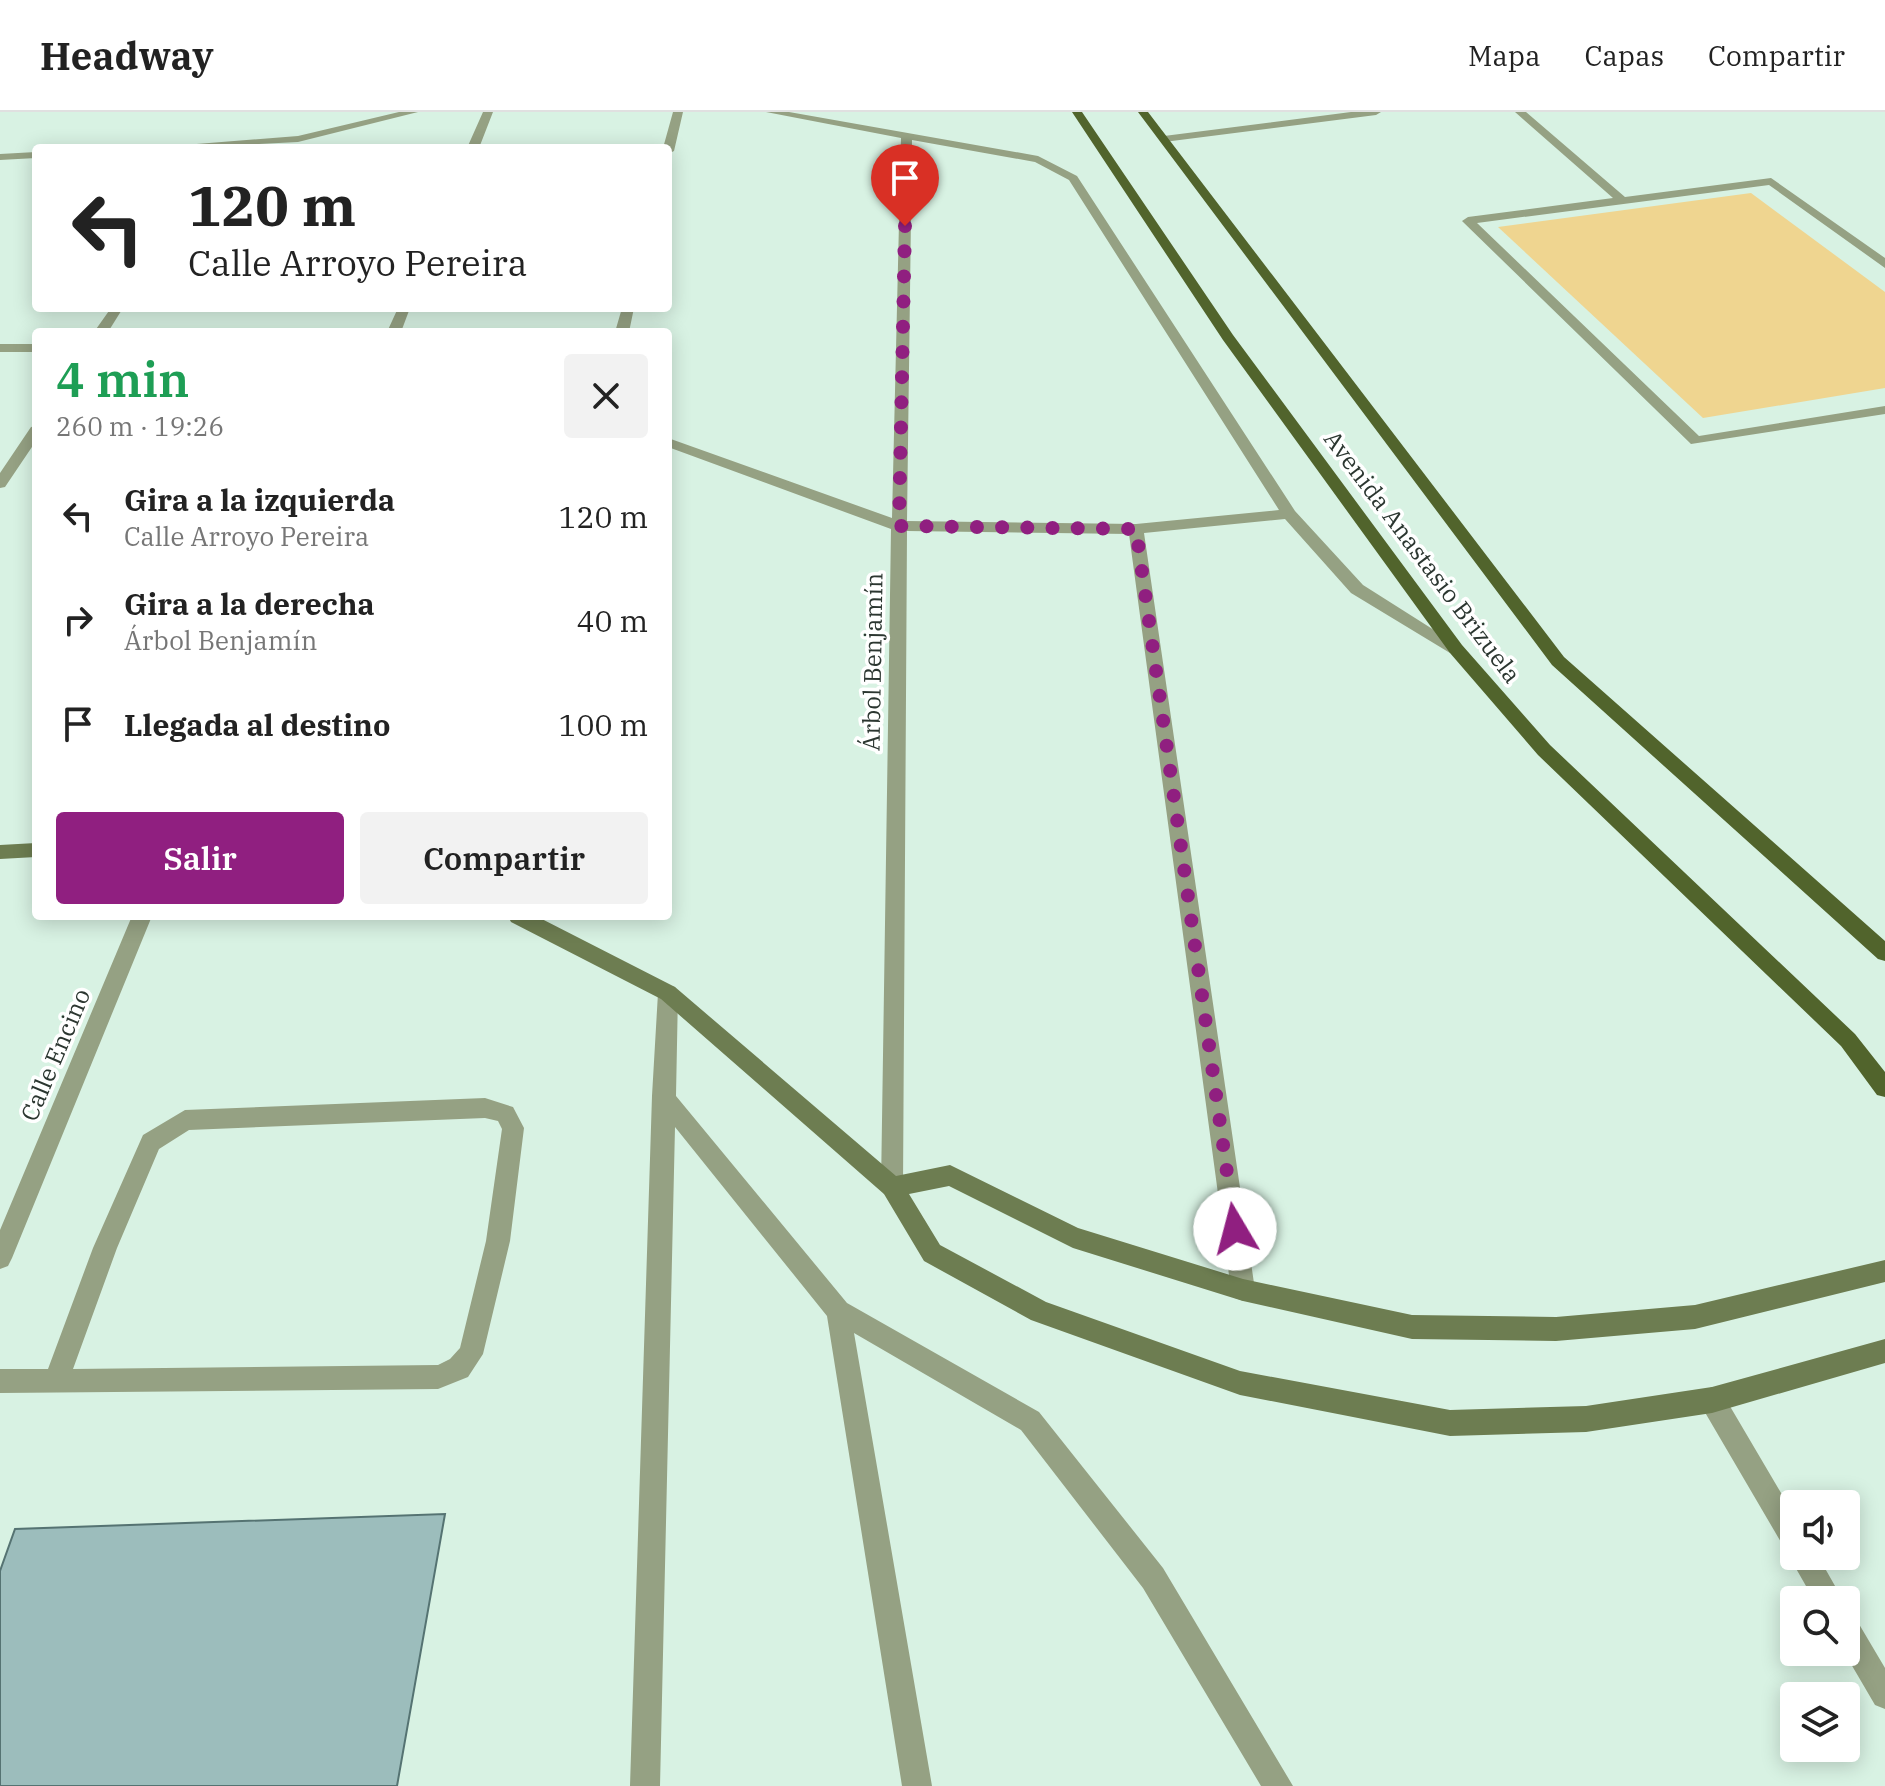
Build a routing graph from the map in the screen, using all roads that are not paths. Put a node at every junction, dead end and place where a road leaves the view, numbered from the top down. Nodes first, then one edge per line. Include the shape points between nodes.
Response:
1 (413, 112) edge
2 (488, 112) edge
3 (678, 112) edge
4 (771, 112) edge
5 (1143, 112) edge
6 (1376, 112) edge
7 (1520, 112) edge
8 (1079, 115) edge
9 (907, 136) junction
10 (1164, 139) junction
11 (251, 144) edge
12 (475, 144) edge
13 (670, 144) edge
14 (32, 155) edge
15 (0, 157) edge
16 (1622, 200) junction
17 (1885, 264) edge
18 (0, 348) edge
19 (32, 348) edge
20 (1885, 410) edge
21 (32, 436) edge
22 (672, 443) edge
23 (0, 484) edge
24 (1289, 514) junction
25 (899, 526) junction
26 (1136, 529) junction
27 (1456, 649) junction
28 (32, 850) edge
29 (0, 852) edge
30 (140, 920) edge
31 (526, 920) edge
32 (1885, 953) edge
33 (668, 993) junction
34 (1885, 1088) edge
35 (663, 1096) junction
36 (892, 1187) junction
37 (0, 1258) edge
38 (1885, 1271) edge
39 (1243, 1290) junction
40 (838, 1311) junction
41 (1885, 1351) edge
42 (0, 1381) edge
43 (56, 1382) junction
44 (1712, 1400) junction
45 (1780, 1516) edge
46 (1860, 1653) edge
47 (1885, 1695) edge
48 (645, 1786) edge
49 (917, 1786) edge
50 (1278, 1786) edge

1 - 11 street via 298,139
2 - 12 street
3 - 13 street
4 - 9 street
5 - 10 main road, Avenida Anastasio Brizuela
6 - 10 street
7 - 16 street
8 - 27 main road, Avenida Anastasio Brizuela via 1228,337
9 - 24 street via 1038,159 1073,178
9 - 25 street, Árbol Benjamín
10 - 32 main road, Avenida Anastasio Brizuela via 1558,661
14 - 15 street
16 - 17 street via 1771,181
16 - 20 street via 1468,221 1696,441
18 - 19 street
21 - 23 street
22 - 25 street
24 - 26 street
24 - 27 street via 1357,589
25 - 26 street
25 - 36 street, Árbol Benjamín
26 - 39 street
27 - 34 main road, Avenida Anastasio Brizuela via 1544,750 1848,1040
28 - 29 street
30 - 37 street, Calle Encino
31 - 33 street
33 - 35 street
33 - 36 street
35 - 40 street
35 - 48 street
36 - 39 street via 950,1175 1073,1237
36 - 44 street via 932,1253 1040,1312 1240,1383 1450,1423 1586,1419
38 - 39 street via 1695,1317 1556,1329 1412,1327
40 - 49 street
40 - 50 street via 1030,1421 1153,1578
41 - 44 street
42 - 43 street
43 - 43 street via 438,1377 459,1368 471,1354 498,1241 513,1128 505,1114 485,1108 185,1120 168,1129 151,1142
44 - 45 street
46 - 47 street

